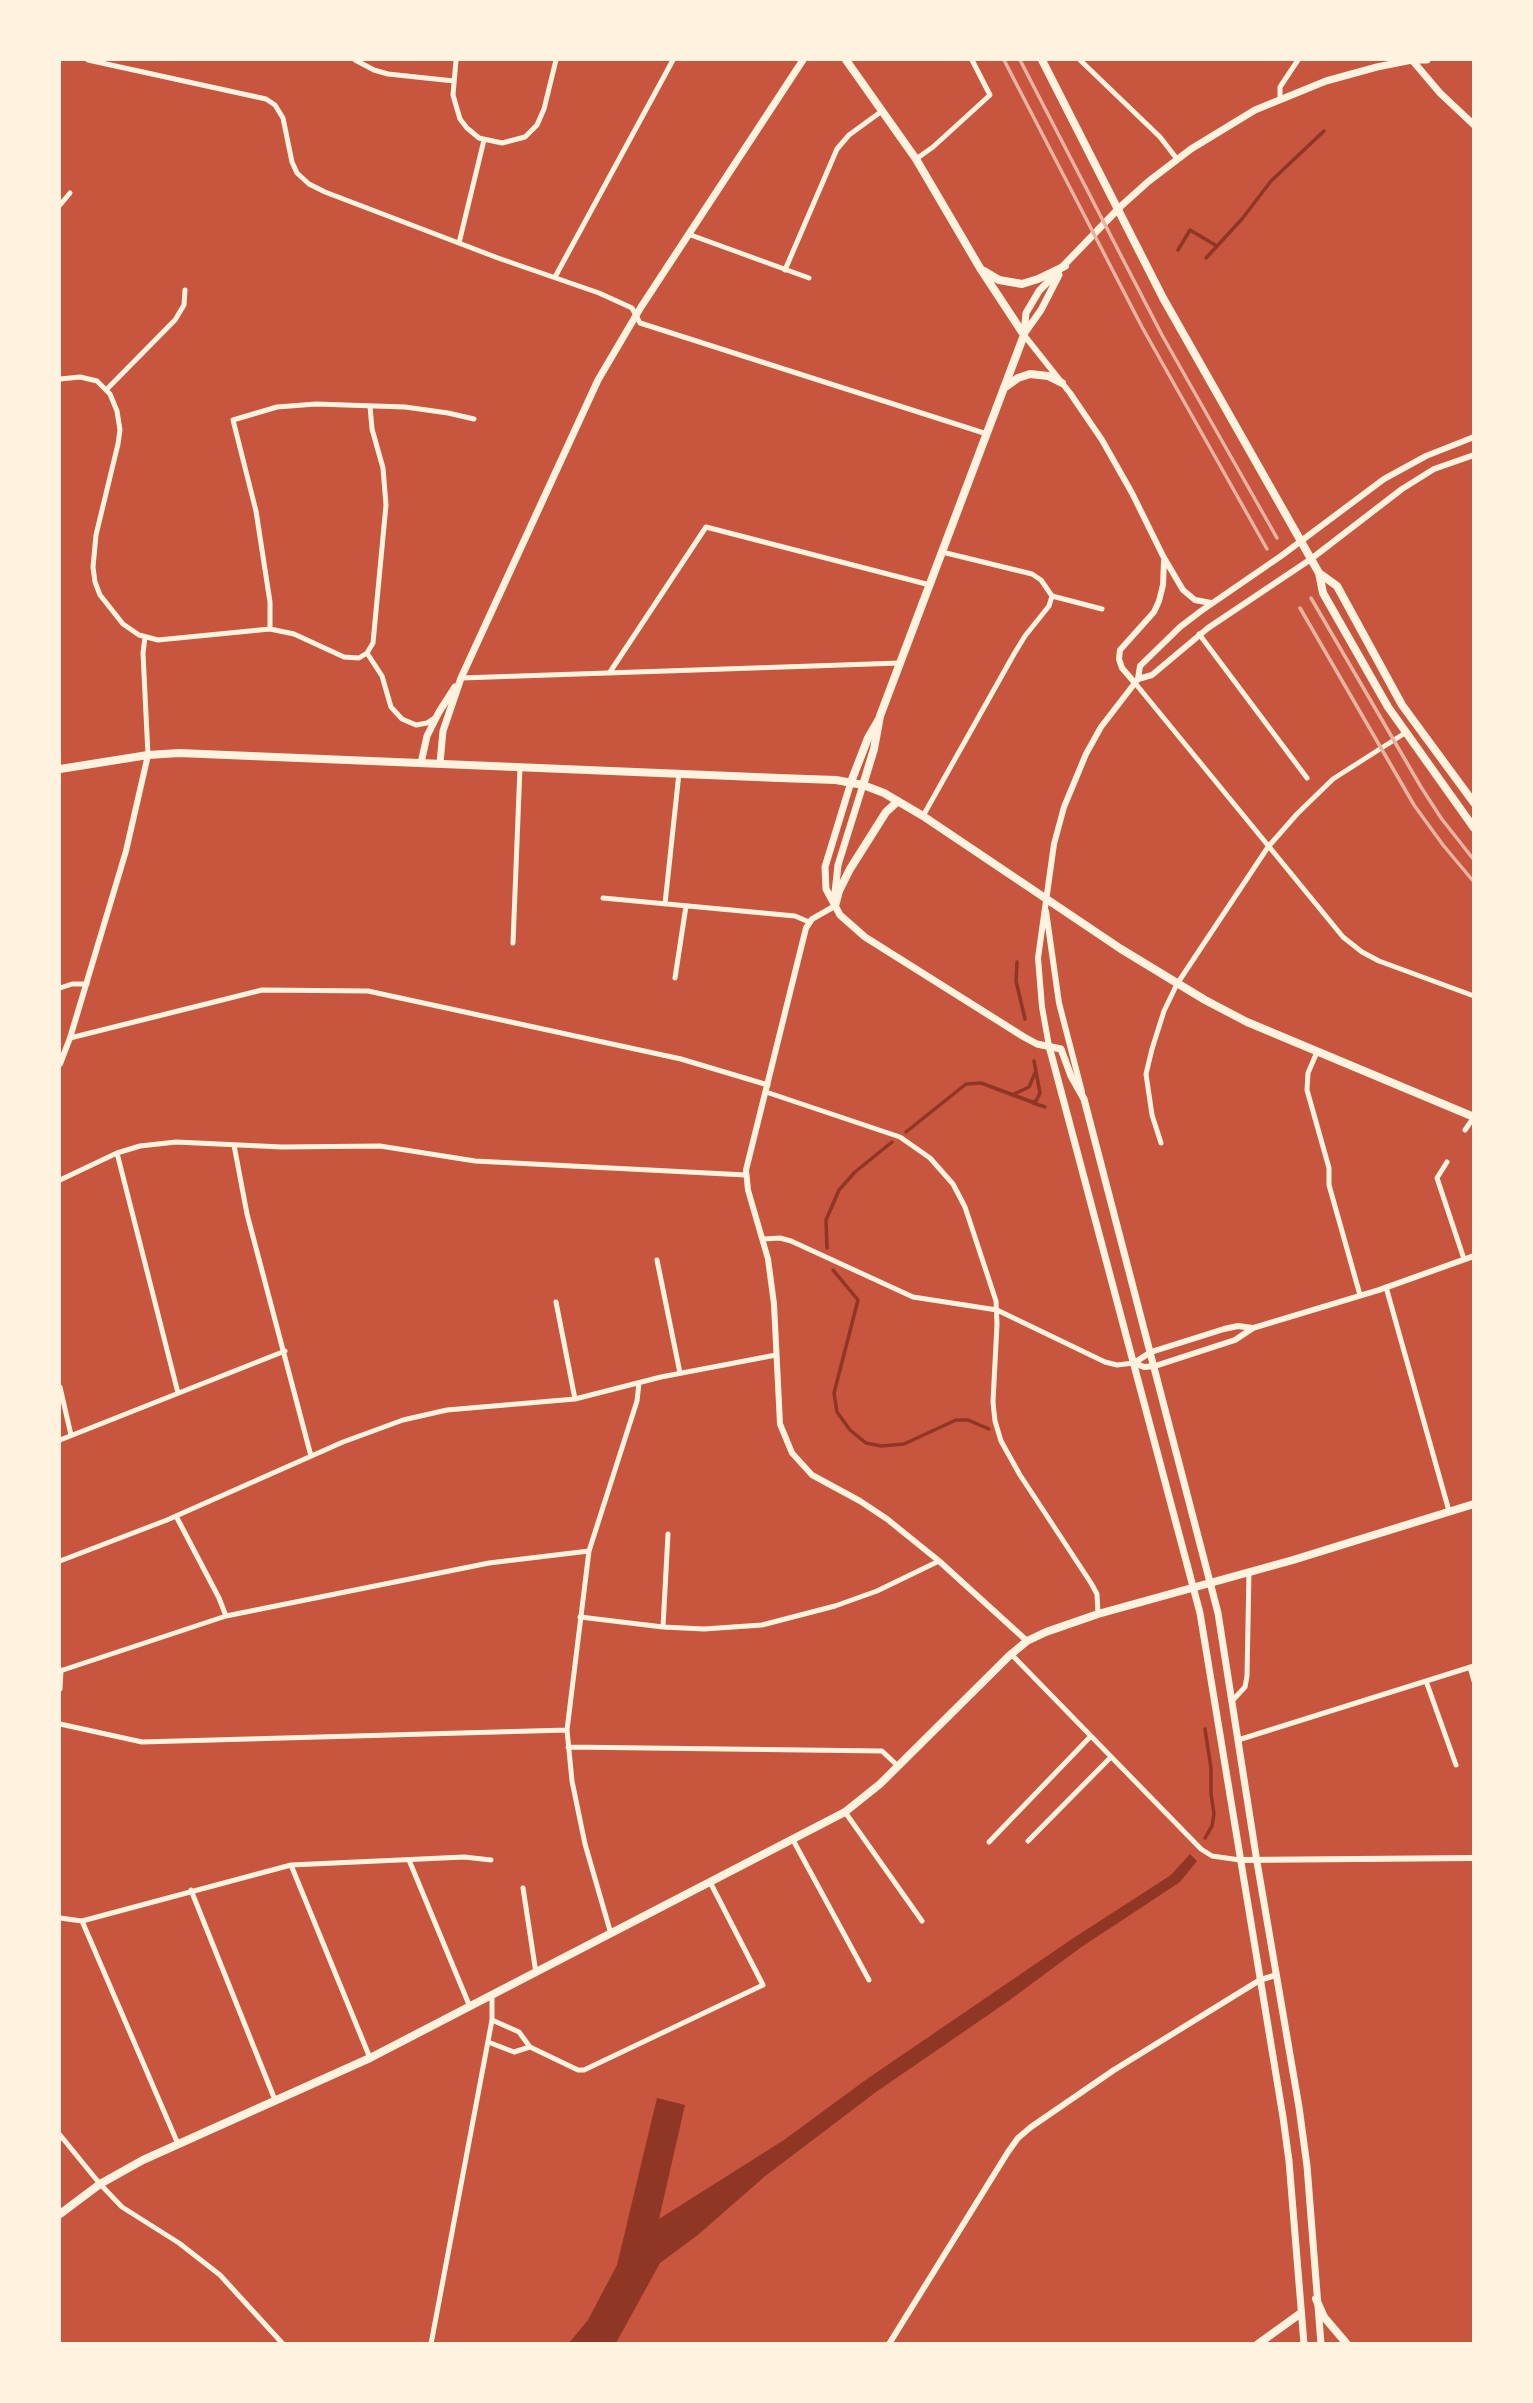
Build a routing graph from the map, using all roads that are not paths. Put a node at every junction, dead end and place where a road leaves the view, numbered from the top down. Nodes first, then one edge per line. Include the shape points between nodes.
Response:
1 (88, 60) edge
2 (355, 60) edge
3 (456, 60) edge
4 (556, 60) edge
5 (673, 60) edge
6 (803, 60) edge
7 (846, 60) edge
8 (972, 60) edge
9 (1042, 60) edge
10 (1080, 60) edge
11 (1412, 60) edge
12 (1427, 60) edge
13 (1293, 62) edge
14 (454, 81) junction
15 (1280, 100) junction
16 (882, 111) junction
17 (1474, 125) edge
18 (484, 140) junction
19 (916, 159) junction
20 (1177, 159) junction
21 (70, 193) dead end
22 (60, 205) edge
23 (688, 234) junction
24 (460, 243) junction
25 (1065, 266) junction
26 (980, 268) junction
27 (785, 270) junction
28 (555, 277) junction
29 (809, 278) dead end
30 (185, 290) dead end
31 (636, 315) junction
32 (1024, 335) junction
33 (60, 379) edge
34 (1062, 383) junction
35 (1004, 388) junction
36 (107, 389) junction
37 (370, 406) junction
38 (474, 419) dead end
39 (987, 434) junction
40 (1474, 437) edge
41 (1474, 454) edge
42 (1302, 541) junction
43 (942, 552) junction
44 (1163, 556) junction
45 (1311, 559) junction
46 (1320, 573) junction
47 (930, 585) junction
48 (1052, 596) junction
49 (1211, 603) junction
50 (1102, 609) dead end
51 (270, 628) junction
52 (1199, 634) junction
53 (145, 637) junction
54 (367, 653) junction
55 (900, 663) junction
56 (610, 673) junction
57 (461, 677) junction
58 (1136, 681) junction
59 (880, 716) junction
60 (436, 717) junction
61 (1405, 733) junction
62 (148, 755) junction
63 (421, 763) junction
64 (440, 763) junction
65 (520, 767) junction
66 (60, 769) edge
67 (679, 774) junction
68 (1307, 778) dead end
69 (850, 782) junction
70 (863, 785) junction
71 (898, 801) junction
72 (1474, 803) edge
73 (923, 816) junction
74 (1474, 828) edge
75 (1268, 847) junction
76 (603, 898) dead end
77 (1045, 898) junction
78 (664, 904) junction
79 (686, 906) junction
80 (835, 906) junction
81 (809, 922) junction
82 (513, 943) dead end
83 (676, 978) dead end
84 (87, 984) junction
85 (1177, 984) junction
86 (60, 988) edge
87 (1474, 996) edge
88 (70, 1038) junction
89 (1049, 1046) junction
90 (1317, 1052) junction
91 (60, 1063) edge
92 (767, 1088) junction
93 (1084, 1099) junction
94 (1474, 1117) edge
95 (1465, 1130) dead end
96 (1161, 1143) dead end
97 (234, 1145) junction
98 (117, 1153) junction
99 (1447, 1162) dead end
100 (746, 1175) junction
101 (60, 1180) edge
102 (764, 1239) junction
103 (1474, 1256) edge
104 (1464, 1259) junction
105 (657, 1260) dead end
106 (1386, 1287) junction
107 (1360, 1295) junction
108 (556, 1302) dead end
109 (997, 1310) junction
110 (1253, 1328) junction
111 (285, 1351) junction
112 (1151, 1352) junction
113 (776, 1354) junction
114 (1134, 1363) junction
115 (1155, 1366) junction
116 (680, 1373) junction
117 (639, 1383) junction
118 (60, 1387) edge
119 (178, 1393) junction
120 (575, 1399) junction
121 (71, 1436) junction
122 (60, 1440) edge
123 (311, 1455) junction
124 (1474, 1504) edge
125 (1449, 1511) junction
126 (176, 1516) junction
127 (667, 1534) dead end
128 (589, 1551) junction
129 (60, 1561) edge
130 (939, 1561) junction
131 (1249, 1572) junction
132 (1210, 1582) junction
133 (1194, 1587) junction
134 (1098, 1614) junction
135 (226, 1616) junction
136 (580, 1617) junction
137 (663, 1627) junction
138 (1027, 1641) junction
139 (1011, 1654) junction
140 (1472, 1666) edge
141 (60, 1671) edge
142 (1426, 1681) junction
143 (1474, 1681) edge
144 (60, 1689) edge
145 (1232, 1701) junction
146 (60, 1724) edge
147 (567, 1730) junction
148 (1091, 1736) junction
149 (1238, 1740) junction
150 (569, 1747) junction
151 (1111, 1757) junction
152 (1456, 1765) dead end
153 (898, 1766) junction
154 (845, 1812) junction
155 (793, 1840) junction
156 (1028, 1841) dead end
157 (989, 1842) dead end
158 (1474, 1858) edge
159 (410, 1860) junction
160 (491, 1860) dead end
161 (1240, 1860) junction
162 (1256, 1862) junction
163 (291, 1865) junction
164 (710, 1882) junction
165 (523, 1888) dead end
166 (191, 1890) junction
167 (60, 1919) edge
168 (82, 1921) junction
169 (922, 1921) dead end
170 (611, 1934) junction
171 (536, 1973) junction
172 (1276, 1975) junction
173 (869, 1980) dead end
174 (1260, 1980) junction
175 (492, 1997) junction
176 (470, 2007) junction
177 (492, 2020) junction
178 (488, 2042) junction
179 (530, 2047) junction
180 (370, 2058) junction
181 (275, 2100) junction
182 (60, 2135) edge
183 (178, 2144) junction
184 (100, 2184) junction
185 (60, 2214) edge
186 (1316, 2299) junction
187 (1301, 2313) junction
188 (283, 2343) edge
189 (431, 2343) edge
190 (889, 2343) edge
191 (1258, 2343) edge
192 (1304, 2343) edge
193 (1321, 2343) edge
194 (1347, 2343) edge

1 - 24 street via 266,99 281,112 292,162 304,181
2 - 14 street via 388,74
3 - 14 street
4 - 18 street via 544,109 533,130 508,143
5 - 28 street
6 - 23 main road
7 - 16 main road
8 - 19 street via 990,95
9 - 42 main road via 1163,298
10 - 20 street
11 - 12 main road
11 - 15 main road via 1339,77
11 - 17 main road
13 - 15 street via 1280,87
14 - 18 street via 457,113 471,132
15 - 20 main road via 1236,120
16 - 19 main road
16 - 27 street via 837,149
18 - 24 street
19 - 26 main road
20 - 25 main road via 1135,193
21 - 22 street
23 - 27 street
23 - 31 main road
24 - 28 street
25 - 26 main road via 1022,284 999,280
25 - 32 main road
25 - 32 main road via 1029,307
26 - 32 main road
27 - 29 street
28 - 31 street via 632,307
30 - 36 street via 179,314
31 - 39 street via 640,323
31 - 57 main road via 583,410
32 - 34 street
32 - 35 main road
33 - 36 street via 86,378
34 - 35 main road via 1030,374
34 - 44 street via 1110,452
35 - 39 main road
36 - 53 street via 120,430 95,543 93,575 113,614
37 - 38 street via 415,408
37 - 51 street via 296,405 233,420 257,520
37 - 54 street via 386,505 373,643
39 - 43 main road
40 - 42 street via 1398,471
41 - 45 street via 1420,477
42 - 45 main road
42 - 49 street
43 - 47 main road
43 - 48 street via 1032,574
44 - 49 street via 1190,597
44 - 58 street via 1164,576 1154,612 1120,650 1122,668
45 - 46 main road
45 - 52 street
46 - 61 main road via 1323,593
46 - 72 main road via 1337,586 1402,705
47 - 55 main road
47 - 56 street via 706,527
48 - 50 street
48 - 73 street via 1049,607 1014,653
49 - 58 street via 1140,666
51 - 53 street via 166,639
51 - 54 street via 344,657
52 - 58 street via 1152,675
52 - 68 street
53 - 62 street
54 - 60 street via 382,676 391,707 402,719 416,725
55 - 56 street
55 - 59 main road
56 - 57 street
57 - 60 main road
57 - 64 main road via 442,737
58 - 75 street
58 - 77 street via 1101,727 1078,771 1059,825
59 - 69 main road
59 - 70 main road
60 - 63 main road
61 - 74 main road
61 - 75 street via 1333,779
62 - 63 main road
62 - 66 main road
62 - 84 street
63 - 64 main road
64 - 65 main road
65 - 67 main road
65 - 82 street
67 - 69 main road
67 - 78 street
69 - 70 main road
69 - 80 main road via 825,867 826,888
70 - 71 main road
70 - 80 main road via 838,865
71 - 73 main road
71 - 80 main road via 850,869
73 - 77 main road
75 - 85 street
75 - 87 street via 1343,937 1362,952
76 - 78 street
77 - 85 main road
77 - 89 street via 1038,969
77 - 93 street via 1057,995
78 - 79 street
79 - 81 street via 795,916
79 - 83 street
80 - 81 street
80 - 89 main road via 865,937 1024,1037
81 - 92 street
84 - 86 street
84 - 88 street
85 - 90 main road
85 - 96 street via 1146,1074
88 - 91 street
88 - 92 street via 262,990 368,991 681,1059
89 - 93 main road via 1063,1051
89 - 114 main road
90 - 94 main road
90 - 107 street via 1306,1085
92 - 100 street
92 - 109 street via 892,1134 936,1164 962,1200
93 - 112 main road
94 - 95 street
97 - 98 street via 176,1142
97 - 100 street via 380,1146 475,1161
97 - 111 street via 247,1214
98 - 101 street
98 - 119 street
99 - 104 street via 1437,1178
100 - 102 street
102 - 109 street via 791,1241 913,1297
102 - 113 street
103 - 104 street
104 - 106 street
105 - 116 street
106 - 107 street
106 - 125 street
107 - 110 street
108 - 120 street
109 - 114 street via 1105,1362
109 - 134 street via 993,1402 1000,1440 1091,1583
110 - 112 street via 1224,1329
110 - 115 street via 1235,1340
111 - 119 street
111 - 123 street
112 - 114 street
112 - 115 main road
113 - 116 street
113 - 130 street via 780,1424 792,1453 812,1475 874,1509
114 - 115 street
114 - 133 main road
115 - 132 main road
116 - 117 street
117 - 120 street
117 - 128 street
118 - 121 street
119 - 121 street
120 - 123 street via 424,1414
121 - 122 street
123 - 126 street
124 - 125 main road
125 - 131 main road
126 - 129 street
126 - 135 street
127 - 137 street
128 - 135 street via 489,1563
128 - 136 street
130 - 137 street via 877,1591 762,1625
130 - 138 street
131 - 132 main road
131 - 145 street via 1247,1676 1245,1687
132 - 133 main road
132 - 145 main road
133 - 134 main road
133 - 161 main road
134 - 138 main road
135 - 141 street
136 - 137 street
136 - 147 street
138 - 139 main road
139 - 148 street
139 - 153 main road
140 - 142 street
140 - 143 street
141 - 144 street
142 - 149 street
142 - 152 street
145 - 149 main road
146 - 147 street via 142,1742
147 - 150 street
148 - 151 street
148 - 157 street
149 - 162 main road
150 - 153 street via 882,1751
150 - 170 street via 585,1844
151 - 156 street
151 - 161 street via 1201,1849 1212,1856
153 - 154 main road
154 - 155 main road
154 - 169 street
155 - 164 main road
155 - 173 street
158 - 162 street
159 - 160 street
159 - 163 street
159 - 176 street
161 - 162 street
161 - 174 main road
162 - 172 main road
163 - 166 street
163 - 180 street
164 - 170 main road
164 - 179 street via 763,1985 584,2070
165 - 171 street
166 - 168 street
166 - 181 street
167 - 168 street
168 - 183 street
170 - 171 main road
171 - 175 main road
172 - 174 street
172 - 186 main road via 1306,2157
174 - 187 main road via 1289,2161
174 - 190 street via 1114,2070 1018,2138
175 - 176 main road
175 - 177 street
176 - 180 main road
177 - 178 street
177 - 179 street via 519,2032
178 - 179 street via 514,2052
178 - 189 street
180 - 181 main road
181 - 183 main road
182 - 184 street
183 - 184 main road
184 - 185 main road
184 - 188 street via 122,2207 220,2275
186 - 193 main road
186 - 194 main road via 1324,2317
187 - 191 main road
187 - 192 main road

